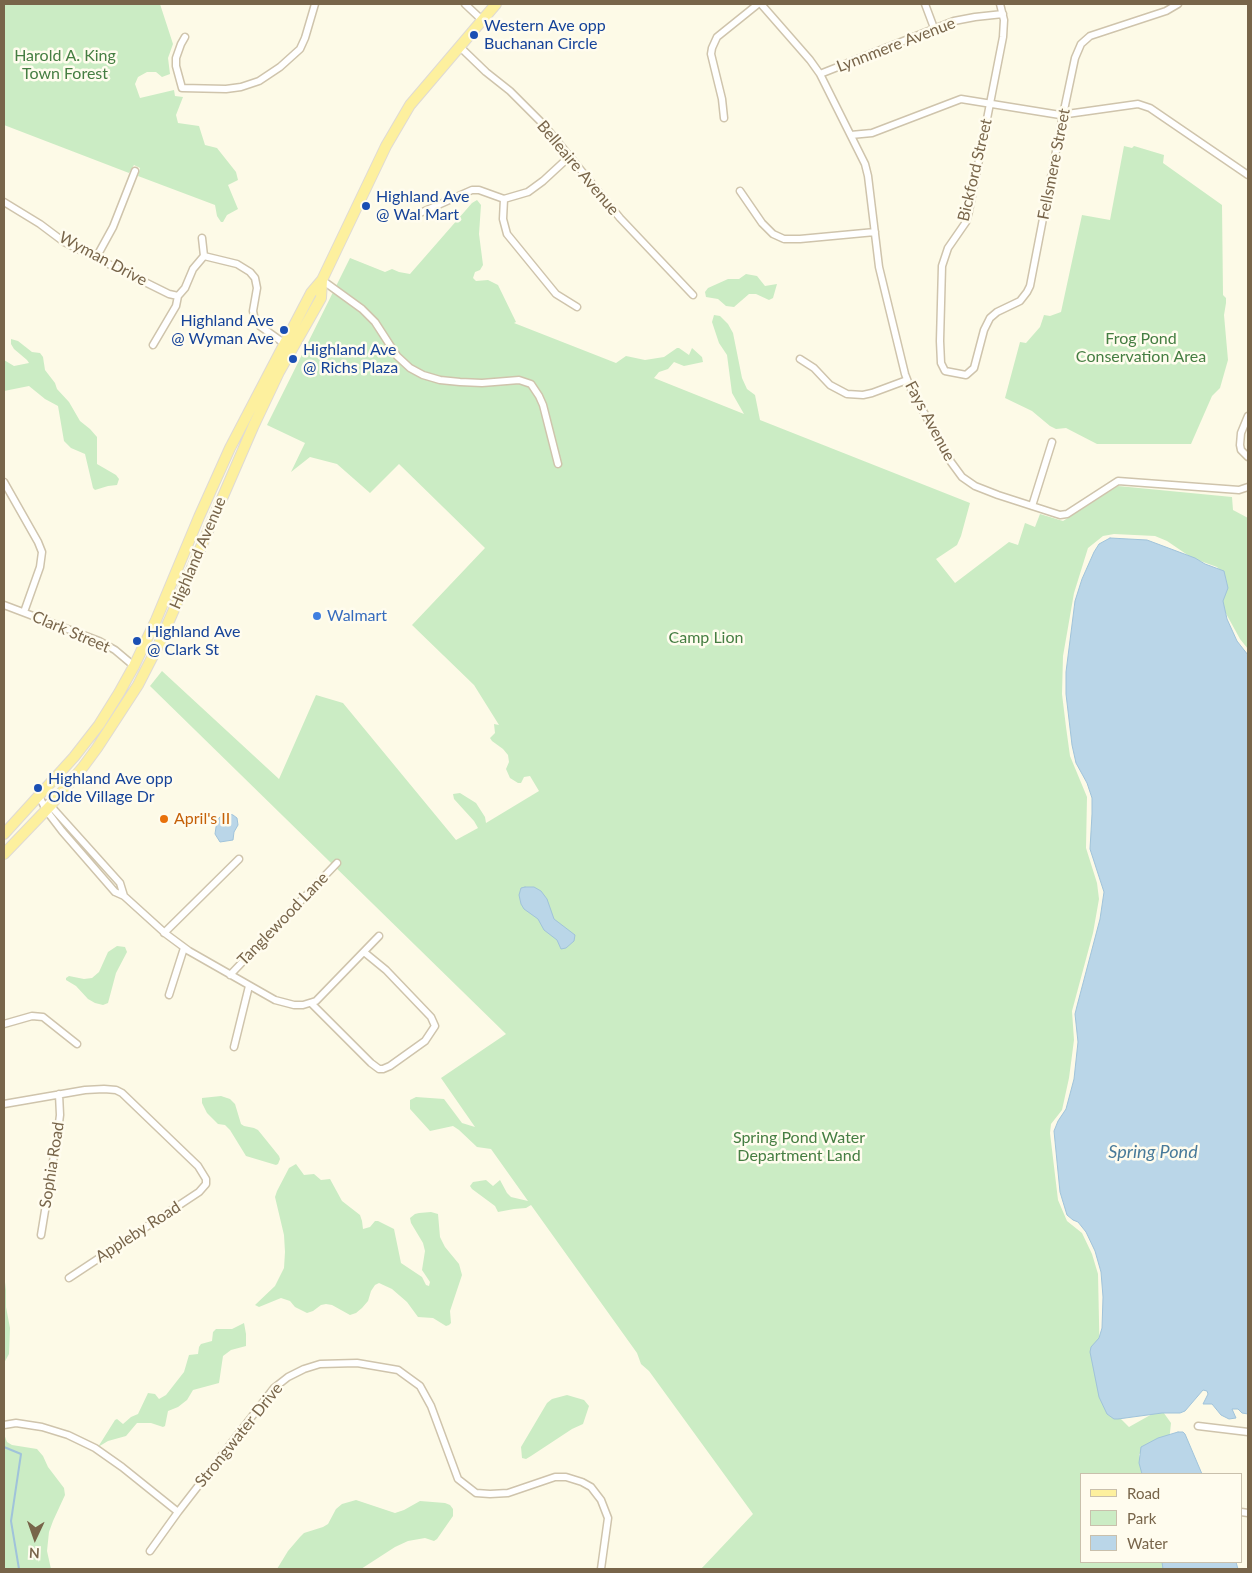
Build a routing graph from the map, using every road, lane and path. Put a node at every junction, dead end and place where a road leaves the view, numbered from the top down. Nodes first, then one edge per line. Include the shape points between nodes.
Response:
1 (315, 4) edge
2 (465, 4) edge
3 (496, 4) edge
4 (760, 4) edge
5 (925, 4) edge
6 (1000, 4) edge
7 (1178, 4) edge
8 (1003, 14) junction
9 (482, 20) junction
10 (934, 28) junction
11 (186, 37) dead end
12 (459, 46) junction
13 (820, 74) junction
14 (991, 103) junction
15 (1063, 115) junction
16 (724, 118) dead end
17 (851, 135) junction
18 (569, 157) junction
19 (134, 171) dead end
20 (1247, 172) edge
21 (740, 191) dead end
22 (504, 199) junction
23 (4, 202) edge
24 (411, 217) dead end
25 (875, 232) junction
26 (202, 238) dead end
27 (204, 256) junction
28 (96, 258) junction
29 (322, 280) junction
30 (693, 295) dead end
31 (178, 296) junction
32 (577, 307) dead end
33 (285, 344) junction
34 (153, 345) dead end
35 (800, 359) dead end
36 (974, 368) joint
37 (907, 380) junction
38 (1248, 416) edge
39 (1052, 442) dead end
40 (1248, 457) edge
41 (558, 464) dead end
42 (4, 482) edge
43 (1248, 487) edge
44 (1032, 506) junction
45 (4, 605) edge
46 (24, 612) junction
47 (134, 666) junction
48 (39, 796) junction
49 (49, 808) junction
50 (4, 834) edge
51 (4, 854) edge
52 (239, 859) dead end
53 (337, 863) dead end
54 (164, 932) junction
55 (379, 936) dead end
56 (184, 948) junction
57 (364, 952) junction
58 (230, 975) junction
59 (248, 986) junction
60 (169, 995) dead end
61 (311, 1002) junction
62 (4, 1024) edge
63 (77, 1044) dead end
64 (234, 1047) dead end
65 (59, 1094) junction
66 (4, 1104) edge
67 (41, 1236) dead end
68 (69, 1278) dead end
69 (4, 1425) edge
70 (1198, 1426) dead end
71 (1248, 1432) edge
72 (178, 1512) junction
73 (150, 1551) dead end
74 (602, 1569) edge

1 - 11 street via 300,49 259,81 240,87 182,88 176,58
2 - 9 street
3 - 9 main road, Highland Avenue
4 - 13 street, Fays Avenue
4 - 16 street via 717,37 712,48
5 - 10 street
6 - 8 street, Bickford Street
7 - 15 street, Fellsmere Street via 1085,40 1078,49
8 - 10 street, Lynnmere Avenue via 965,19
8 - 14 street, Bickford Street via 1004,37
9 - 12 main road, Highland Avenue
10 - 13 street, Lynnmere Avenue
12 - 18 street, Belleaire Avenue via 522,102
12 - 29 main road, Highland Avenue via 402,118
13 - 17 street, Fays Avenue
14 - 15 street
14 - 17 street via 961,99 872,133
14 - 36 street, Bickford Street via 968,217 951,242 942,266 941,363 945,371 966,375
15 - 20 street via 1133,104 1150,108
15 - 36 street, Fellsmere Street via 1028,292 990,318
17 - 25 street, Fays Avenue via 867,168
18 - 22 street via 528,192
18 - 30 street, Belleaire Avenue via 620,218
19 - 28 street
21 - 25 street via 773,234 784,239
22 - 24 street via 472,190
22 - 32 street via 506,234 556,294
23 - 28 street, Wyman Drive via 64,242
25 - 37 street, Fays Avenue via 881,278
26 - 27 street
27 - 31 street
27 - 33 street via 229,261 250,272 257,288 254,316 260,326
28 - 31 street, Wyman Drive
29 - 33 main road, Highland Avenue via 311,293
29 - 41 street via 362,309 375,322 397,356 422,375 460,382 518,380 531,384 540,396
29 - 49 main road, Highland Avenue via 321,298 279,372 253,427 151,661 97,748
31 - 34 street via 176,306
33 - 47 main road, Highland Avenue via 230,448
35 - 37 street via 830,385 847,394 872,394
37 - 44 street, Fays Avenue via 962,477 975,486
38 - 40 street via 1240,445
39 - 44 street
42 - 46 street via 42,552
43 - 44 street, Fays Avenue via 1239,490 1118,480 1065,514
45 - 46 street, Clark Street
46 - 47 street, Clark Street via 105,643
47 - 48 main road, Highland Avenue via 99,725
48 - 49 street
48 - 50 main road, Highland Avenue
49 - 51 main road, Highland Avenue
49 - 54 street via 115,892 124,896
52 - 54 street
53 - 58 street, Tanglewood Lane
54 - 56 street
55 - 57 street
56 - 58 street
56 - 60 street
57 - 61 street via 320,997
57 - 61 street via 386,970 431,1018 435,1026 425,1042 390,1066 379,1069
58 - 59 street
59 - 61 street via 285,1004
59 - 64 street
62 - 63 street via 32,1016 43,1017
65 - 66 street
65 - 67 street, Sophia Road via 58,1131
65 - 68 street, Appleby Road via 104,1089 122,1093 198,1166 206,1179 199,1192
69 - 72 street via 16,1423 42,1427 95,1448
70 - 71 street
72 - 73 street, Strongwater Drive
72 - 74 street, Strongwater Drive via 264,1399 288,1377 320,1364 357,1363 388,1367 398,1370 420,1386 431,1406 458,1479 476,1493 508,1493 566,1476 591,1487 601,1500 608,1518

